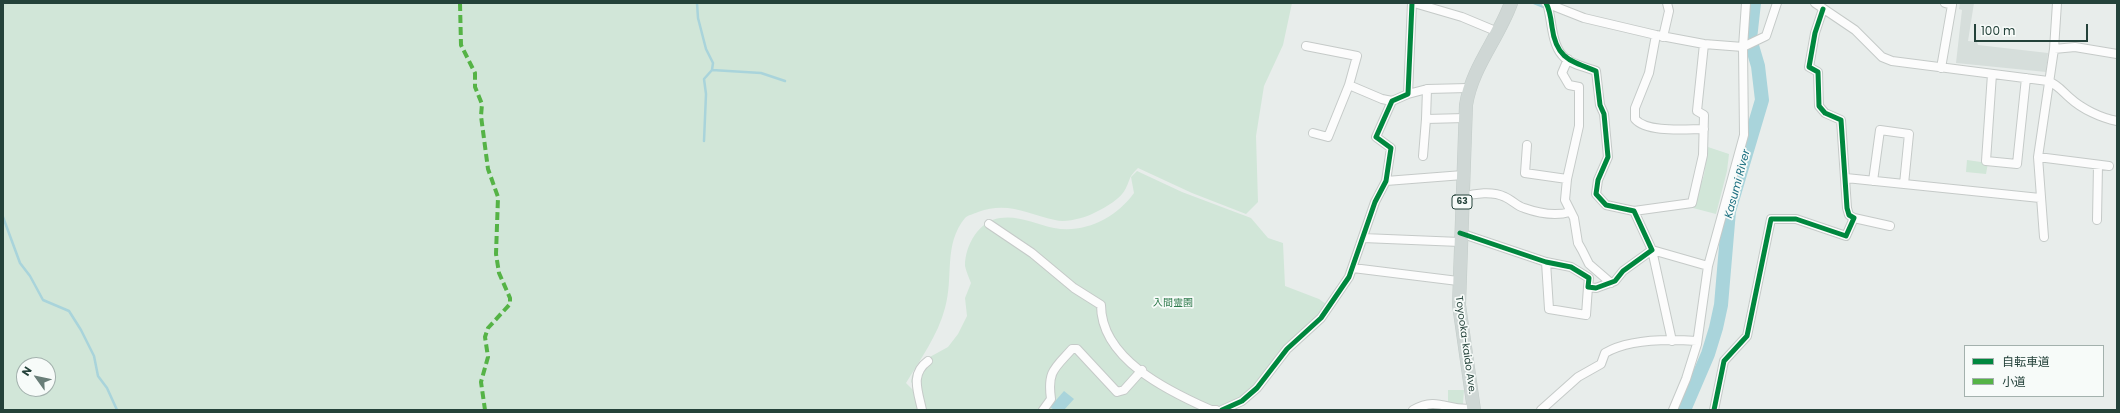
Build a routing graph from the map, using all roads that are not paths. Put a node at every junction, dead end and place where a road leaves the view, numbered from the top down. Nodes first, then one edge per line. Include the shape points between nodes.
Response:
1 (1413, 3) edge
2 (1512, 3) edge
3 (1546, 3) edge
4 (1667, 3) edge
5 (1746, 3) edge
6 (1777, 3) edge
7 (1814, 3) edge
8 (1945, 3) edge
9 (2057, 3) edge
10 (1824, 9) junction
11 (1498, 32) junction
12 (1659, 36) junction
13 (1704, 44) junction
14 (1306, 46) dead end
15 (1743, 47) junction
16 (2054, 49) junction
17 (2117, 54) edge
18 (1568, 59) junction
19 (1941, 68) junction
20 (1992, 74) junction
21 (2026, 78) junction
22 (2048, 81) junction
23 (1349, 85) junction
24 (1468, 88) junction
25 (1427, 90) junction
26 (1408, 94) junction
27 (1392, 101) junction
28 (1465, 118) junction
29 (1426, 119) junction
30 (2117, 121) edge
31 (1704, 129) junction
32 (1314, 134) dead end
33 (1527, 145) dead end
34 (1424, 156) dead end
35 (2038, 157) junction
36 (2098, 165) junction
37 (2109, 166) dead end
38 (1463, 175) junction
39 (1846, 178) junction
40 (1567, 179) junction
41 (1386, 181) junction
42 (1873, 181) junction
43 (1904, 184) junction
44 (1462, 197) junction
45 (2040, 198) junction
46 (1634, 211) junction
47 (1570, 212) junction
48 (1854, 218) junction
49 (2097, 220) dead end
50 (989, 224) dead end
51 (1890, 226) dead end
52 (2044, 237) dead end
53 (1363, 238) junction
54 (1460, 238) junction
55 (1652, 250) junction
56 (1546, 262) junction
57 (1708, 266) junction
58 (1353, 268) junction
59 (1458, 280) junction
60 (1611, 283) junction
61 (1588, 287) junction
62 (1672, 341) junction
63 (1697, 341) junction
64 (928, 361) dead end
65 (1142, 370) junction
66 (1474, 409) edge
67 (922, 410) edge
68 (1043, 410) edge
69 (1211, 410) edge
70 (1216, 410) edge
71 (1222, 410) edge
72 (1413, 410) edge
73 (1541, 410) edge
74 (1673, 410) edge
75 (1714, 410) edge

1 - 11 street via 1462,17
1 - 26 street
2 - 11 main road, Toyooka-kaido Ave. / 63
3 - 12 street via 1584,18
3 - 18 street via 1555,40 1562,55
4 - 12 street via 1669,11
5 - 15 street
6 - 15 street via 1764,39
7 - 10 street
8 - 19 street via 1952,5
9 - 16 street
10 - 19 street via 1855,30 1882,56 1905,64
10 - 39 street via 1815,33 1809,67 1818,72 1819,106 1841,120 1842,155
11 - 24 main road, Toyooka-kaido Ave. / 63
12 - 13 street
12 - 31 street via 1649,73 1634,108 1634,120 1663,129
13 - 15 street
13 - 31 street via 1697,111 1704,115
14 - 23 street via 1357,56
15 - 57 street via 1744,135
16 - 17 street via 2075,47
16 - 22 street
18 - 40 street via 1562,73 1569,85 1579,87 1580,100 1579,126
18 - 46 street via 1596,70 1608,157 1598,180 1596,194 1606,205
19 - 20 street
20 - 21 street
20 - 21 street via 1986,160 2017,164
21 - 22 street
22 - 30 street via 2058,85 2070,98 2087,110
22 - 35 street
23 - 27 street
23 - 32 street via 1328,136
24 - 25 street
24 - 28 main road, Toyooka-kaido Ave. / 63
25 - 26 street
25 - 29 street
26 - 27 street
27 - 41 street via 1376,137 1391,148
28 - 29 street
28 - 38 main road, Toyooka-kaido Ave. / 63
29 - 34 street
31 - 46 street via 1701,164 1692,203
33 - 40 street via 1525,173
35 - 36 street
35 - 45 street
36 - 37 street
36 - 49 street
38 - 41 street
38 - 44 main road, Toyooka-kaido Ave. / 63
39 - 42 street
39 - 48 street via 1847,208 1849,215
40 - 47 street via 1565,200
41 - 53 street
42 - 43 street
42 - 43 street via 1880,130 1909,134
43 - 45 street
44 - 47 street via 1475,193 1498,194 1524,208 1560,215
44 - 54 main road, Toyooka-kaido Ave. / 63
45 - 52 street
46 - 55 street
47 - 60 street via 1577,226 1578,243 1590,264
48 - 51 street
48 - 75 street via 1846,236 1796,219 1770,218 1747,336 1724,361
50 - 65 street via 1032,253 1074,288 1101,305 1107,332 1114,347
53 - 54 street
53 - 58 street
54 - 56 street
54 - 59 main road, Toyooka-kaido Ave. / 63
55 - 57 street
55 - 60 street
55 - 62 street
56 - 61 street via 1570,267 1583,274 1589,278
56 - 61 street via 1549,309 1586,315
57 - 63 street
58 - 59 street
58 - 71 street via 1321,318 1287,349 1258,388 1249,396
59 - 66 main road, Toyooka-kaido Ave. / 63 via 1459,305
60 - 61 street via 1596,288
62 - 63 street
62 - 73 street via 1629,343 1613,348 1605,353 1601,364 1578,377
63 - 74 street via 1686,379
64 - 67 street via 916,376
65 - 68 street via 1124,390 1117,392 1077,349 1072,349 1051,373 1051,399
65 - 69 street via 1162,387
66 - 72 street via 1452,409 1428,403
69 - 70 street

